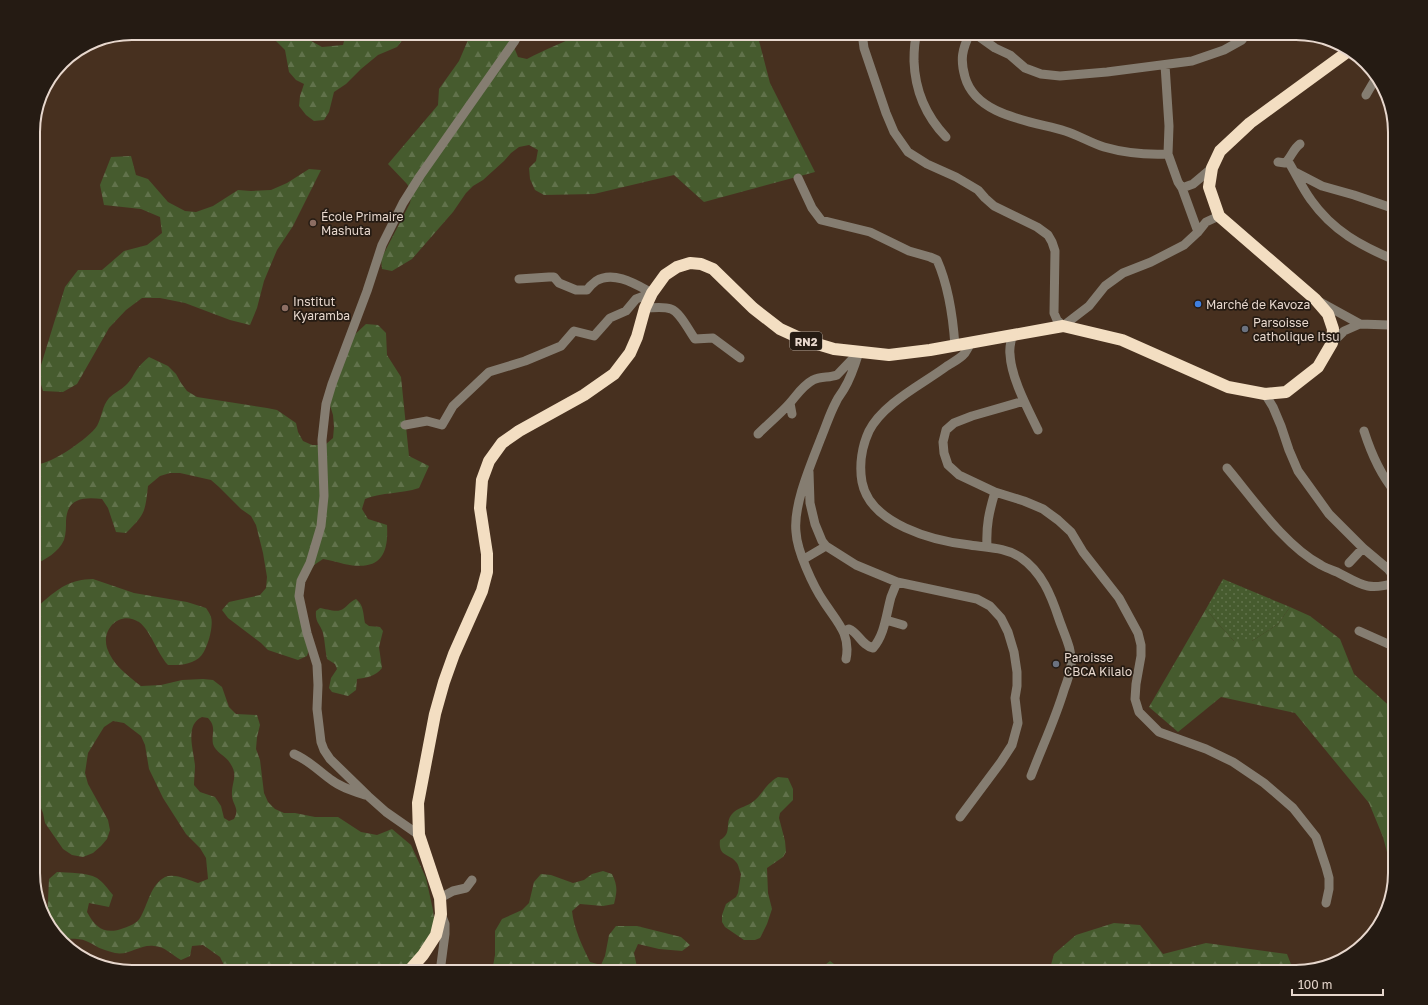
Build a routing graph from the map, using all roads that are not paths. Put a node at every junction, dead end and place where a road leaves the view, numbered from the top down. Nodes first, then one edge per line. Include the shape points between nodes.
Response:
1 (514, 40) edge
2 (863, 40) edge
3 (916, 40) edge
4 (967, 40) edge
5 (984, 40) edge
6 (1242, 40) edge
7 (1344, 54) edge
8 (1165, 66) junction
9 (1373, 83) edge
10 (1366, 95) dead end
11 (946, 137) dead end
12 (1300, 144) dead end
13 (1168, 154) junction
14 (1212, 168) junction
15 (1295, 172) junction
16 (798, 178) dead end
17 (1182, 188) junction
18 (1388, 207) edge
19 (1219, 216) junction
20 (1198, 232) junction
21 (1388, 257) edge
22 (519, 279) dead end
23 (652, 293) junction
24 (1315, 299) junction
25 (645, 308) junction
26 (1360, 324) junction
27 (1388, 325) edge
28 (1063, 326) junction
29 (1012, 336) junction
30 (971, 343) junction
31 (1332, 343) junction
32 (955, 346) junction
33 (859, 352) junction
34 (740, 358) dead end
35 (1265, 394) junction
36 (1024, 401) junction
37 (790, 403) junction
38 (792, 414) dead end
39 (405, 425) dead end
40 (1038, 430) dead end
41 (1364, 431) dead end
42 (758, 434) dead end
43 (1227, 468) dead end
44 (809, 472) junction
45 (1388, 482) edge
46 (995, 492) junction
47 (826, 546) junction
48 (987, 546) junction
49 (1363, 548) junction
50 (804, 559) junction
51 (1349, 563) dead end
52 (1388, 569) edge
53 (897, 582) junction
54 (1388, 585) edge
55 (886, 620) junction
56 (903, 625) dead end
57 (844, 631) junction
58 (1359, 631) dead end
59 (1388, 644) edge
60 (846, 660) dead end
61 (294, 754) dead end
62 (1031, 776) dead end
63 (368, 796) junction
64 (960, 817) dead end
65 (419, 836) junction
66 (472, 880) dead end
67 (440, 898) junction
68 (1326, 903) dead end
69 (441, 914) junction
70 (414, 965) edge
71 (441, 965) edge

1 - 63 street via 443,142 400,210 382,245 326,404 322,440 324,496 321,526 310,563 301,581 299,596 317,665 320,742 330,760
2 - 28 street via 886,113 894,132 908,152 978,190 994,206 1048,235 1055,251 1054,313
3 - 11 street via 914,49 916,87 934,124
4 - 13 street via 963,49 962,66 967,83 975,96 992,109 1103,146 1148,155
5 - 8 street via 1010,55 1025,68 1041,74 1060,76
6 - 8 street via 1224,50 1192,61
7 - 14 highway via 1250,123 1220,151
8 - 13 street
9 - 10 street
12 - 15 street via 1283,161
13 - 17 street
14 - 17 street via 1193,184
14 - 19 highway via 1209,187
15 - 18 street via 1322,186
15 - 21 street via 1311,201 1330,222 1348,237
16 - 32 street via 812,208 821,220 870,232 909,251 937,260 944,276 953,317
17 - 20 street
19 - 20 street via 1206,222
19 - 24 highway
20 - 28 street via 1184,245 1123,273 1105,286 1089,306
22 - 23 street via 554,277 559,283 576,290 587,290 596,281 616,277 630,281
23 - 25 highway, RN2
23 - 33 highway, RN2 via 665,275 676,267 690,263 701,264 713,269 753,308 780,329 834,349
23 - 39 street via 636,299 626,311 610,318 594,336 574,331 561,346 489,372 452,406 442,425 427,421
24 - 26 street
24 - 31 highway via 1328,314 1333,329
25 - 34 street via 672,309 695,339 713,338
25 - 65 highway, RN2 via 630,353 614,374 584,395 519,430 502,444 489,461 482,480 480,508 487,572 482,591 454,654 435,714 418,803
26 - 27 street
26 - 31 street via 1344,331
28 - 29 highway, RN2
28 - 35 highway, RN2 via 1122,340 1228,387
29 - 30 highway, RN2
29 - 36 street via 1010,354
30 - 32 highway, RN2
30 - 48 street via 964,354 899,399 879,417 864,443 861,476 868,497 881,513 896,524 934,538 970,546
31 - 35 highway, RN2 via 1318,367 1286,392
32 - 33 highway, RN2 via 889,355
33 - 37 street via 837,375 814,379 802,388
33 - 44 street via 853,372 836,401
35 - 49 street via 1273,406 1298,471 1329,514
36 - 40 street
36 - 46 street via 972,416 954,423 946,430 943,442 948,465 959,475
37 - 38 street
37 - 42 street
41 - 45 street via 1370,450
43 - 54 street via 1283,534 1304,554 1360,585
44 - 47 street via 810,503 815,524
44 - 50 street via 796,517 796,533
46 - 48 street via 988,512
46 - 68 street via 1043,509 1071,532 1083,552 1119,598 1138,633 1141,656 1135,699 1139,712 1160,732 1206,748 1233,762 1264,783 1292,808 1316,837 1329,878
47 - 50 street
47 - 53 street via 856,565
48 - 62 street via 1019,557 1039,575 1052,598 1071,656 1069,676 1057,714
49 - 51 street
49 - 52 street
50 - 57 street via 824,602
53 - 55 street
53 - 64 street via 977,599 990,606 1001,618 1014,652 1018,723 1012,745
55 - 56 street
55 - 57 street via 873,648 865,644 852,630
57 - 60 street via 847,644
58 - 59 street
61 - 63 street via 311,763 330,779
63 - 65 street
65 - 67 highway, RN2
66 - 67 street via 466,888
67 - 69 highway, RN2
69 - 70 highway, RN2 via 436,935
69 - 71 street via 445,934

